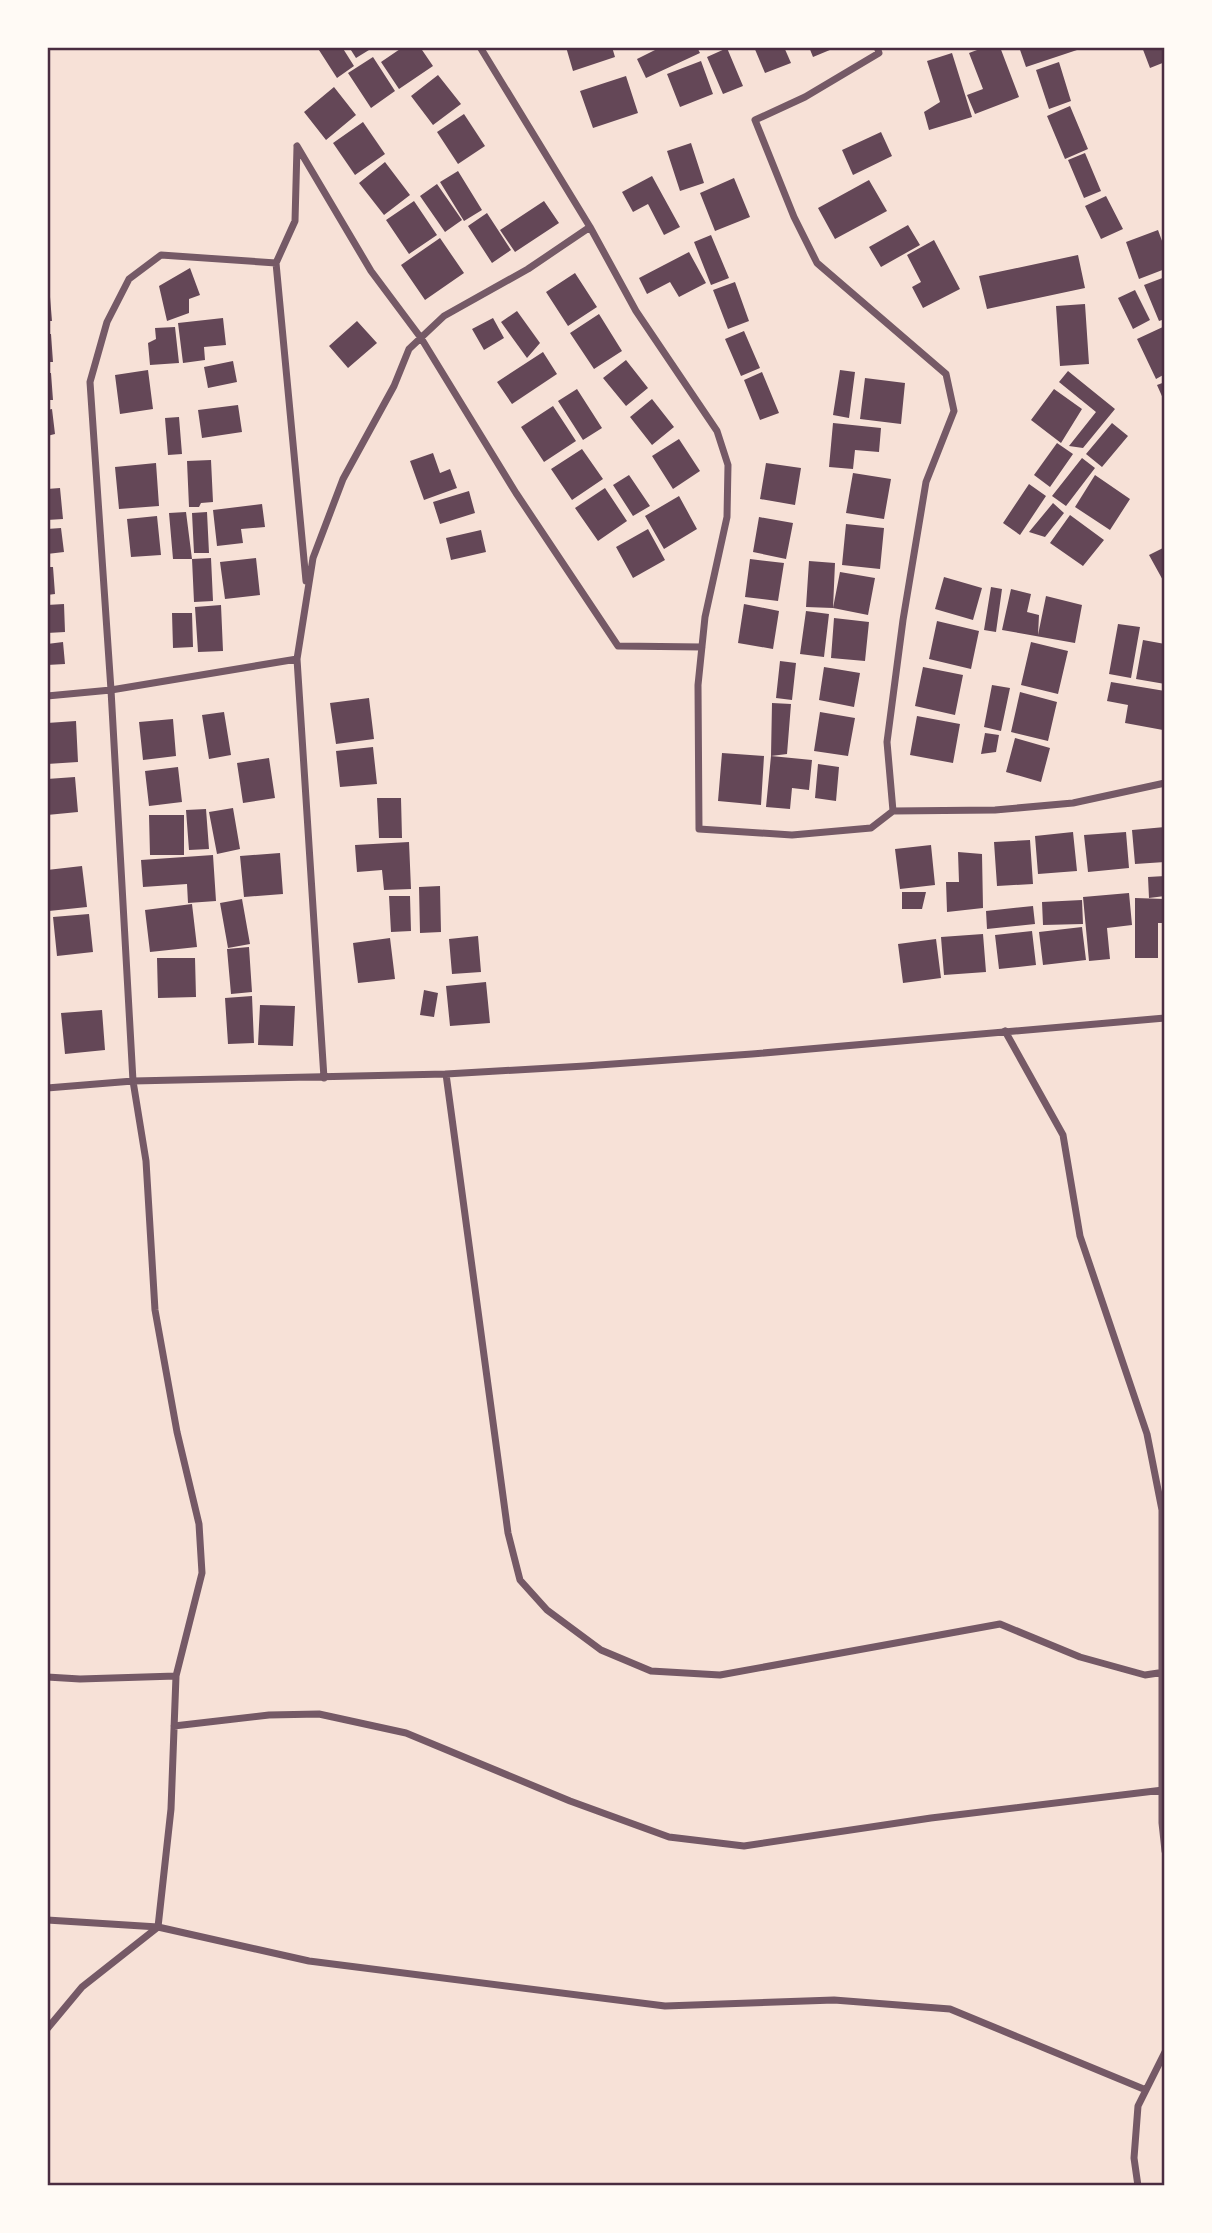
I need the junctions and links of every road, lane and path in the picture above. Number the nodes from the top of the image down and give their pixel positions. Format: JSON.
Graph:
{"nodes":[{"id":1,"x":480,"y":47,"type":"edge"},
{"id":2,"x":877,"y":47,"type":"edge"},
{"id":3,"x":590,"y":227,"type":"junction"},
{"id":4,"x":276,"y":263,"type":"junction"},
{"id":5,"x":421,"y":338,"type":"junction"},
{"id":6,"x":307,"y":593,"type":"junction"},
{"id":7,"x":702,"y":647,"type":"junction"},
{"id":8,"x":298,"y":659,"type":"junction"},
{"id":9,"x":111,"y":690,"type":"junction"},
{"id":10,"x":47,"y":696,"type":"edge"},
{"id":11,"x":1165,"y":783,"type":"edge"},
{"id":12,"x":893,"y":811,"type":"junction"},
{"id":13,"x":1165,"y":1018,"type":"edge"},
{"id":14,"x":1005,"y":1031,"type":"junction"},
{"id":15,"x":446,"y":1074,"type":"junction"},
{"id":16,"x":324,"y":1077,"type":"junction"},
{"id":17,"x":134,"y":1081,"type":"junction"},
{"id":18,"x":47,"y":1088,"type":"edge"},
{"id":19,"x":1164,"y":1672,"type":"edge"},
{"id":20,"x":176,"y":1676,"type":"junction"},
{"id":21,"x":47,"y":1677,"type":"edge"},
{"id":22,"x":174,"y":1726,"type":"junction"},
{"id":23,"x":1163,"y":1790,"type":"junction"},
{"id":24,"x":1165,"y":1851,"type":"edge"},
{"id":25,"x":47,"y":1920,"type":"edge"},
{"id":26,"x":158,"y":1927,"type":"junction"},
{"id":27,"x":47,"y":2029,"type":"edge"},
{"id":28,"x":1165,"y":2052,"type":"edge"},
{"id":29,"x":1146,"y":2090,"type":"junction"},
{"id":30,"x":1138,"y":2186,"type":"edge"}],
"edges":[{"from":1,"to":3,"type":"street"},
{"from":2,"to":12,"type":"street"},
{"from":3,"to":5,"type":"street"},
{"from":3,"to":7,"type":"street"},
{"from":4,"to":5,"type":"street"},
{"from":4,"to":6,"type":"street"},
{"from":4,"to":9,"type":"street"},
{"from":5,"to":6,"type":"street"},
{"from":5,"to":7,"type":"street"},
{"from":6,"to":8,"type":"street"},
{"from":7,"to":12,"type":"street"},
{"from":8,"to":9,"type":"street"},
{"from":8,"to":16,"type":"street"},
{"from":9,"to":10,"type":"street"},
{"from":9,"to":17,"type":"street"},
{"from":11,"to":12,"type":"street"},
{"from":13,"to":14,"type":"street"},
{"from":14,"to":15,"type":"street"},
{"from":14,"to":19,"type":"street"},
{"from":15,"to":16,"type":"street"},
{"from":15,"to":19,"type":"street"},
{"from":16,"to":17,"type":"street"},
{"from":17,"to":18,"type":"street"},
{"from":17,"to":20,"type":"street"},
{"from":19,"to":23,"type":"street"},
{"from":20,"to":21,"type":"street"},
{"from":20,"to":22,"type":"street"},
{"from":22,"to":23,"type":"street"},
{"from":22,"to":26,"type":"street"},
{"from":23,"to":24,"type":"street"},
{"from":25,"to":26,"type":"street"},
{"from":26,"to":27,"type":"street"},
{"from":26,"to":29,"type":"street"},
{"from":28,"to":29,"type":"street"},
{"from":29,"to":30,"type":"street"}]}
